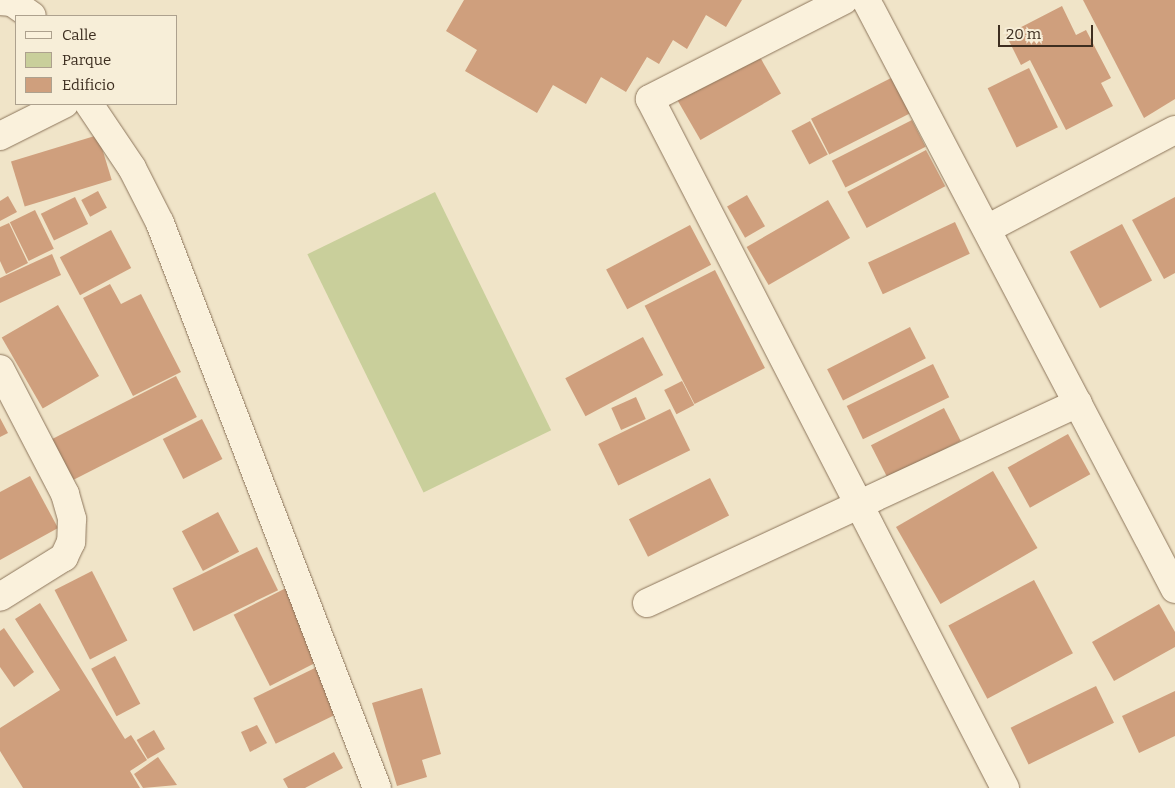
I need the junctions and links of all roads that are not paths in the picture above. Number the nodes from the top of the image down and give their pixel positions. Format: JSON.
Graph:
{"nodes":[{"id":1,"x":844,"y":0,"type":"edge"},
{"id":2,"x":866,"y":0,"type":"edge"},
{"id":3,"x":0,"y":2,"type":"edge"},
{"id":4,"x":31,"y":15,"type":"edge"},
{"id":5,"x":62,"y":105,"type":"edge"},
{"id":6,"x":90,"y":105,"type":"edge"},
{"id":7,"x":1175,"y":130,"type":"edge"},
{"id":8,"x":0,"y":136,"type":"edge"},
{"id":9,"x":987,"y":229,"type":"junction"},
{"id":10,"x":0,"y":368,"type":"edge"},
{"id":11,"x":1078,"y":403,"type":"junction"},
{"id":12,"x":859,"y":505,"type":"junction"},
{"id":13,"x":1175,"y":589,"type":"edge"},
{"id":14,"x":0,"y":597,"type":"edge"},
{"id":15,"x":647,"y":603,"type":"dead end"},
{"id":16,"x":377,"y":788,"type":"edge"},
{"id":17,"x":1005,"y":788,"type":"edge"}],
"edges":[{"from":1,"to":12,"type":"street"},
{"from":2,"to":9,"type":"street"},
{"from":3,"to":4,"type":"street"},
{"from":5,"to":8,"type":"street"},
{"from":6,"to":16,"type":"street"},
{"from":7,"to":9,"type":"street"},
{"from":9,"to":11,"type":"street"},
{"from":10,"to":14,"type":"street"},
{"from":11,"to":12,"type":"street"},
{"from":11,"to":13,"type":"street"},
{"from":12,"to":15,"type":"street"},
{"from":12,"to":17,"type":"street"}]}
